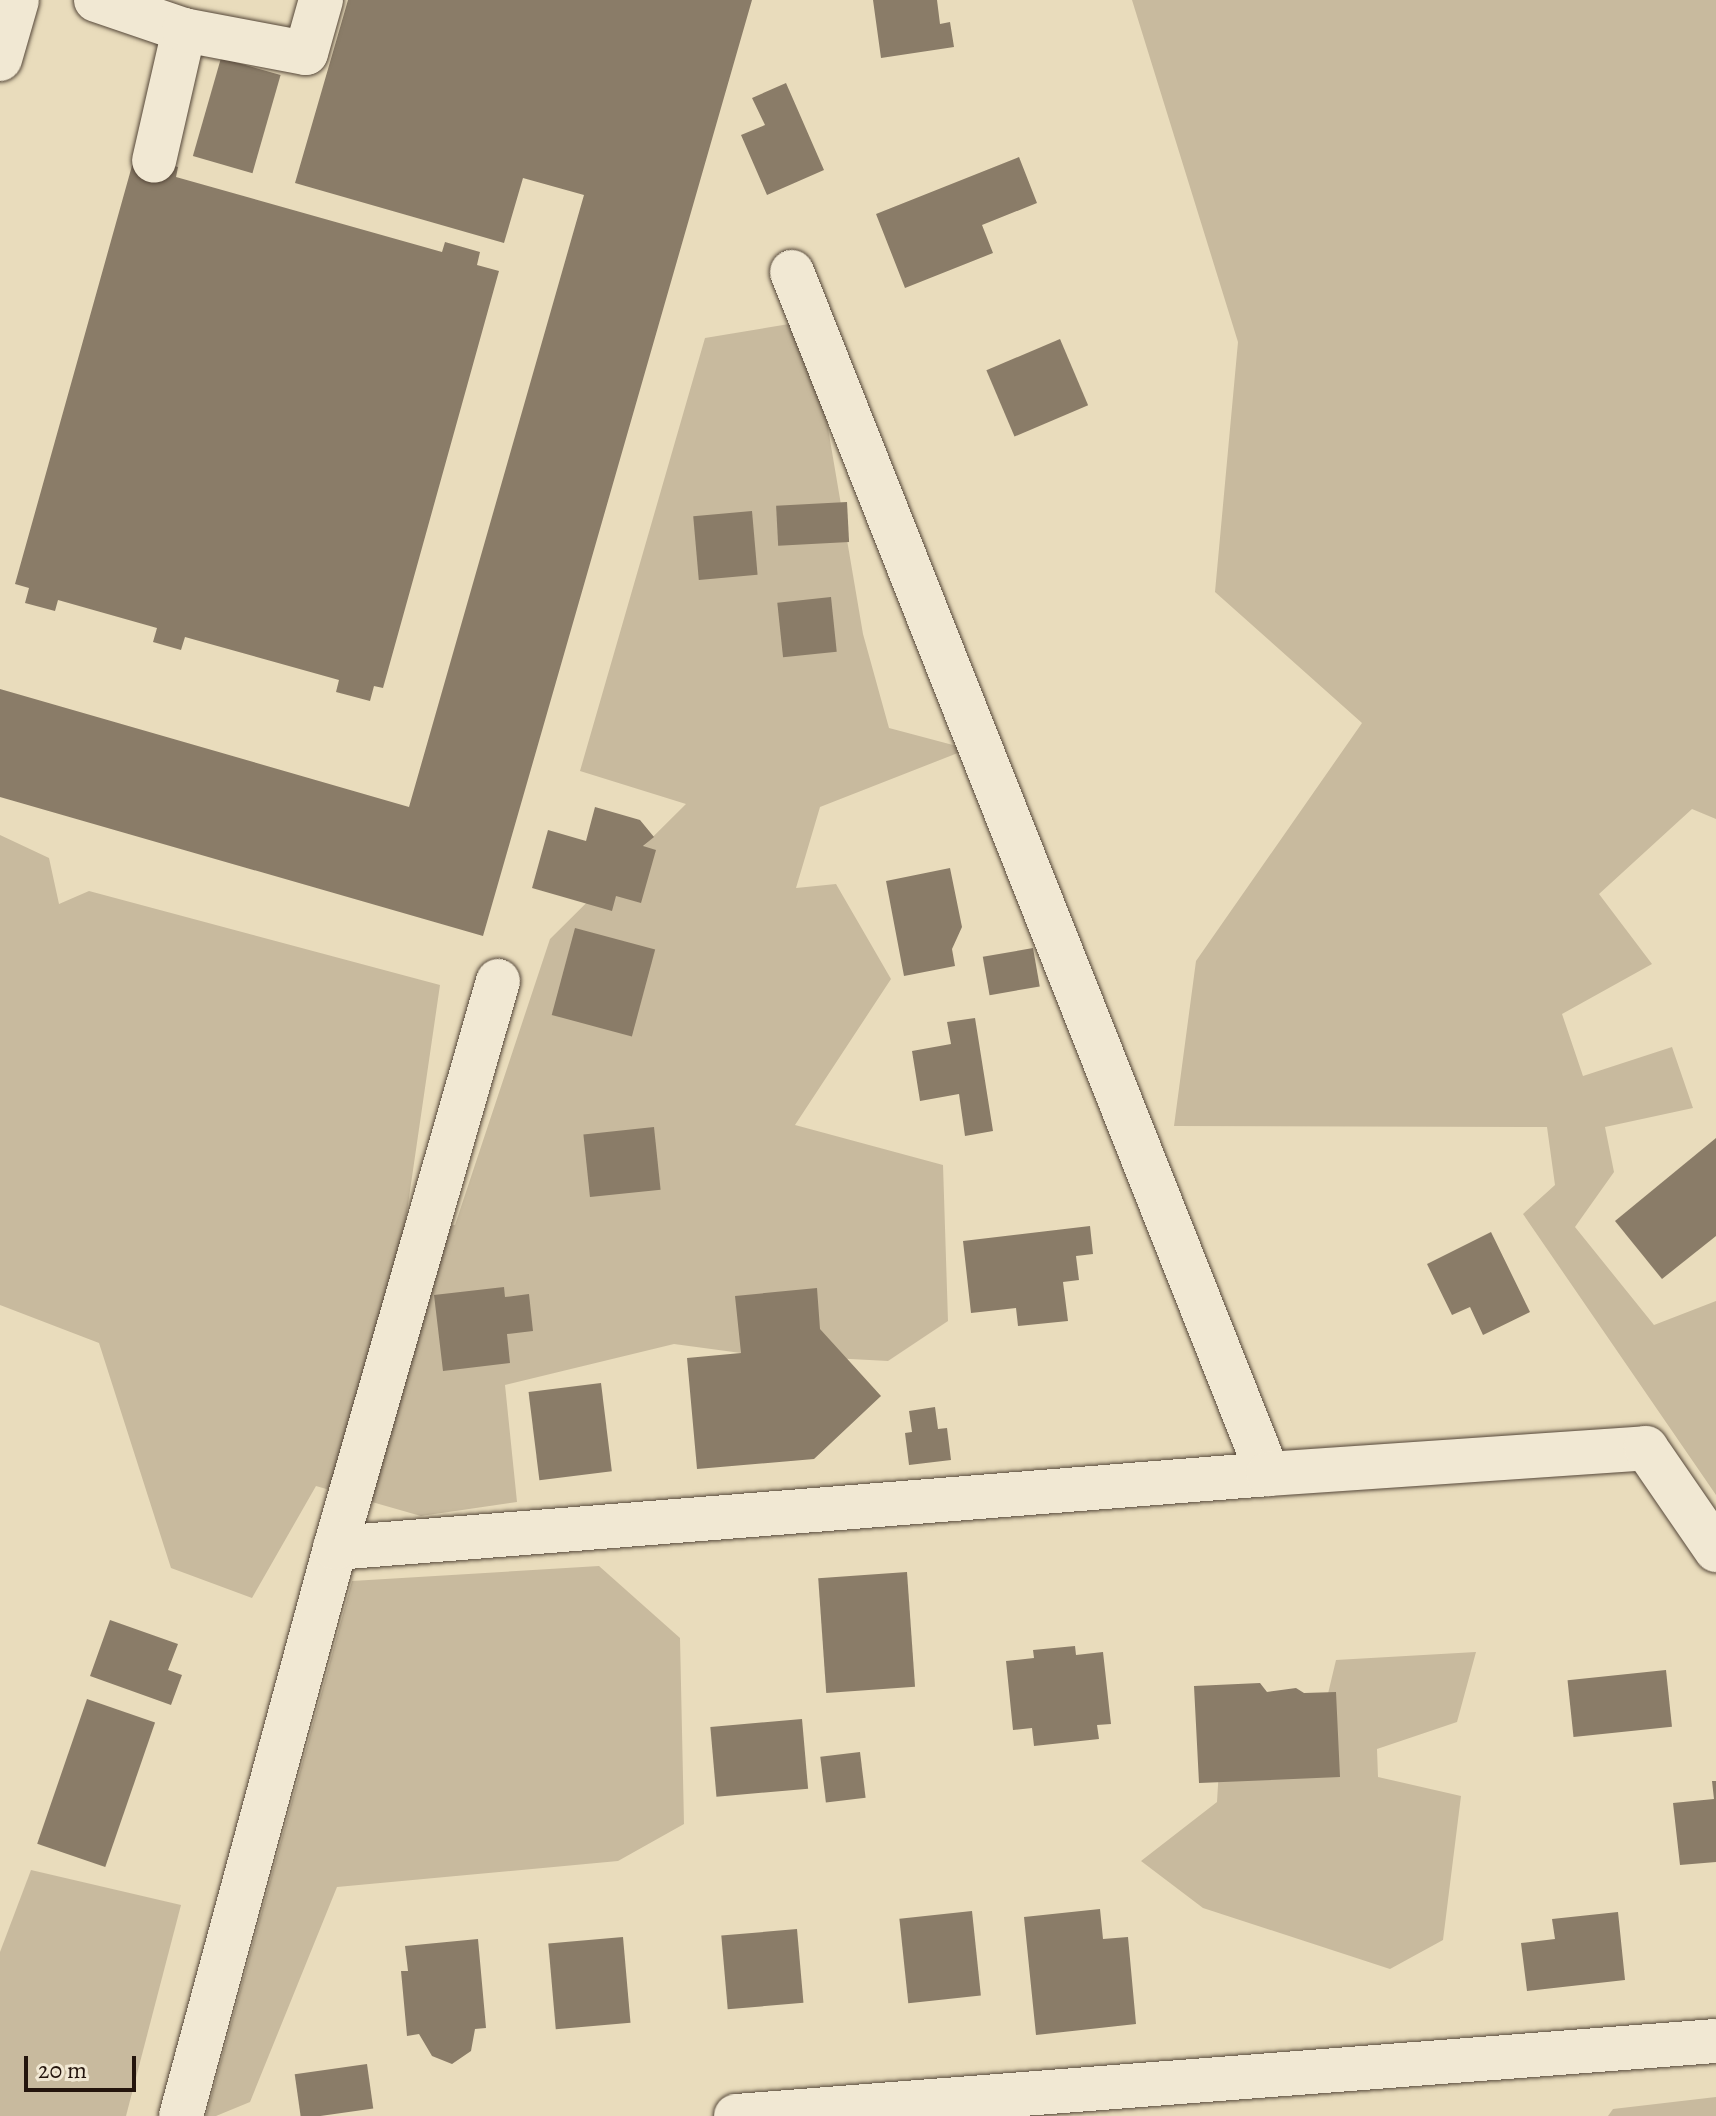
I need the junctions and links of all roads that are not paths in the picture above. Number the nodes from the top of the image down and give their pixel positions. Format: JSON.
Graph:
{"nodes":[{"id":1,"x":17,"y":0,"type":"edge"},
{"id":2,"x":96,"y":0,"type":"edge"},
{"id":3,"x":321,"y":0,"type":"edge"},
{"id":4,"x":184,"y":30,"type":"junction"},
{"id":5,"x":0,"y":59,"type":"edge"},
{"id":6,"x":154,"y":161,"type":"dead end"},
{"id":7,"x":792,"y":272,"type":"dead end"},
{"id":8,"x":498,"y":981,"type":"dead end"},
{"id":9,"x":1268,"y":1474,"type":"junction"},
{"id":10,"x":335,"y":1548,"type":"junction"},
{"id":11,"x":1716,"y":1550,"type":"edge"},
{"id":12,"x":1716,"y":2041,"type":"edge"},
{"id":13,"x":181,"y":2116,"type":"edge"},
{"id":14,"x":736,"y":2116,"type":"edge"}],
"edges":[{"from":1,"to":5,"type":"street"},
{"from":2,"to":4,"type":"street"},
{"from":3,"to":4,"type":"street"},
{"from":4,"to":6,"type":"street"},
{"from":7,"to":9,"type":"street"},
{"from":8,"to":10,"type":"street"},
{"from":9,"to":10,"type":"street"},
{"from":9,"to":11,"type":"street"},
{"from":10,"to":13,"type":"street"},
{"from":12,"to":14,"type":"street"}]}
